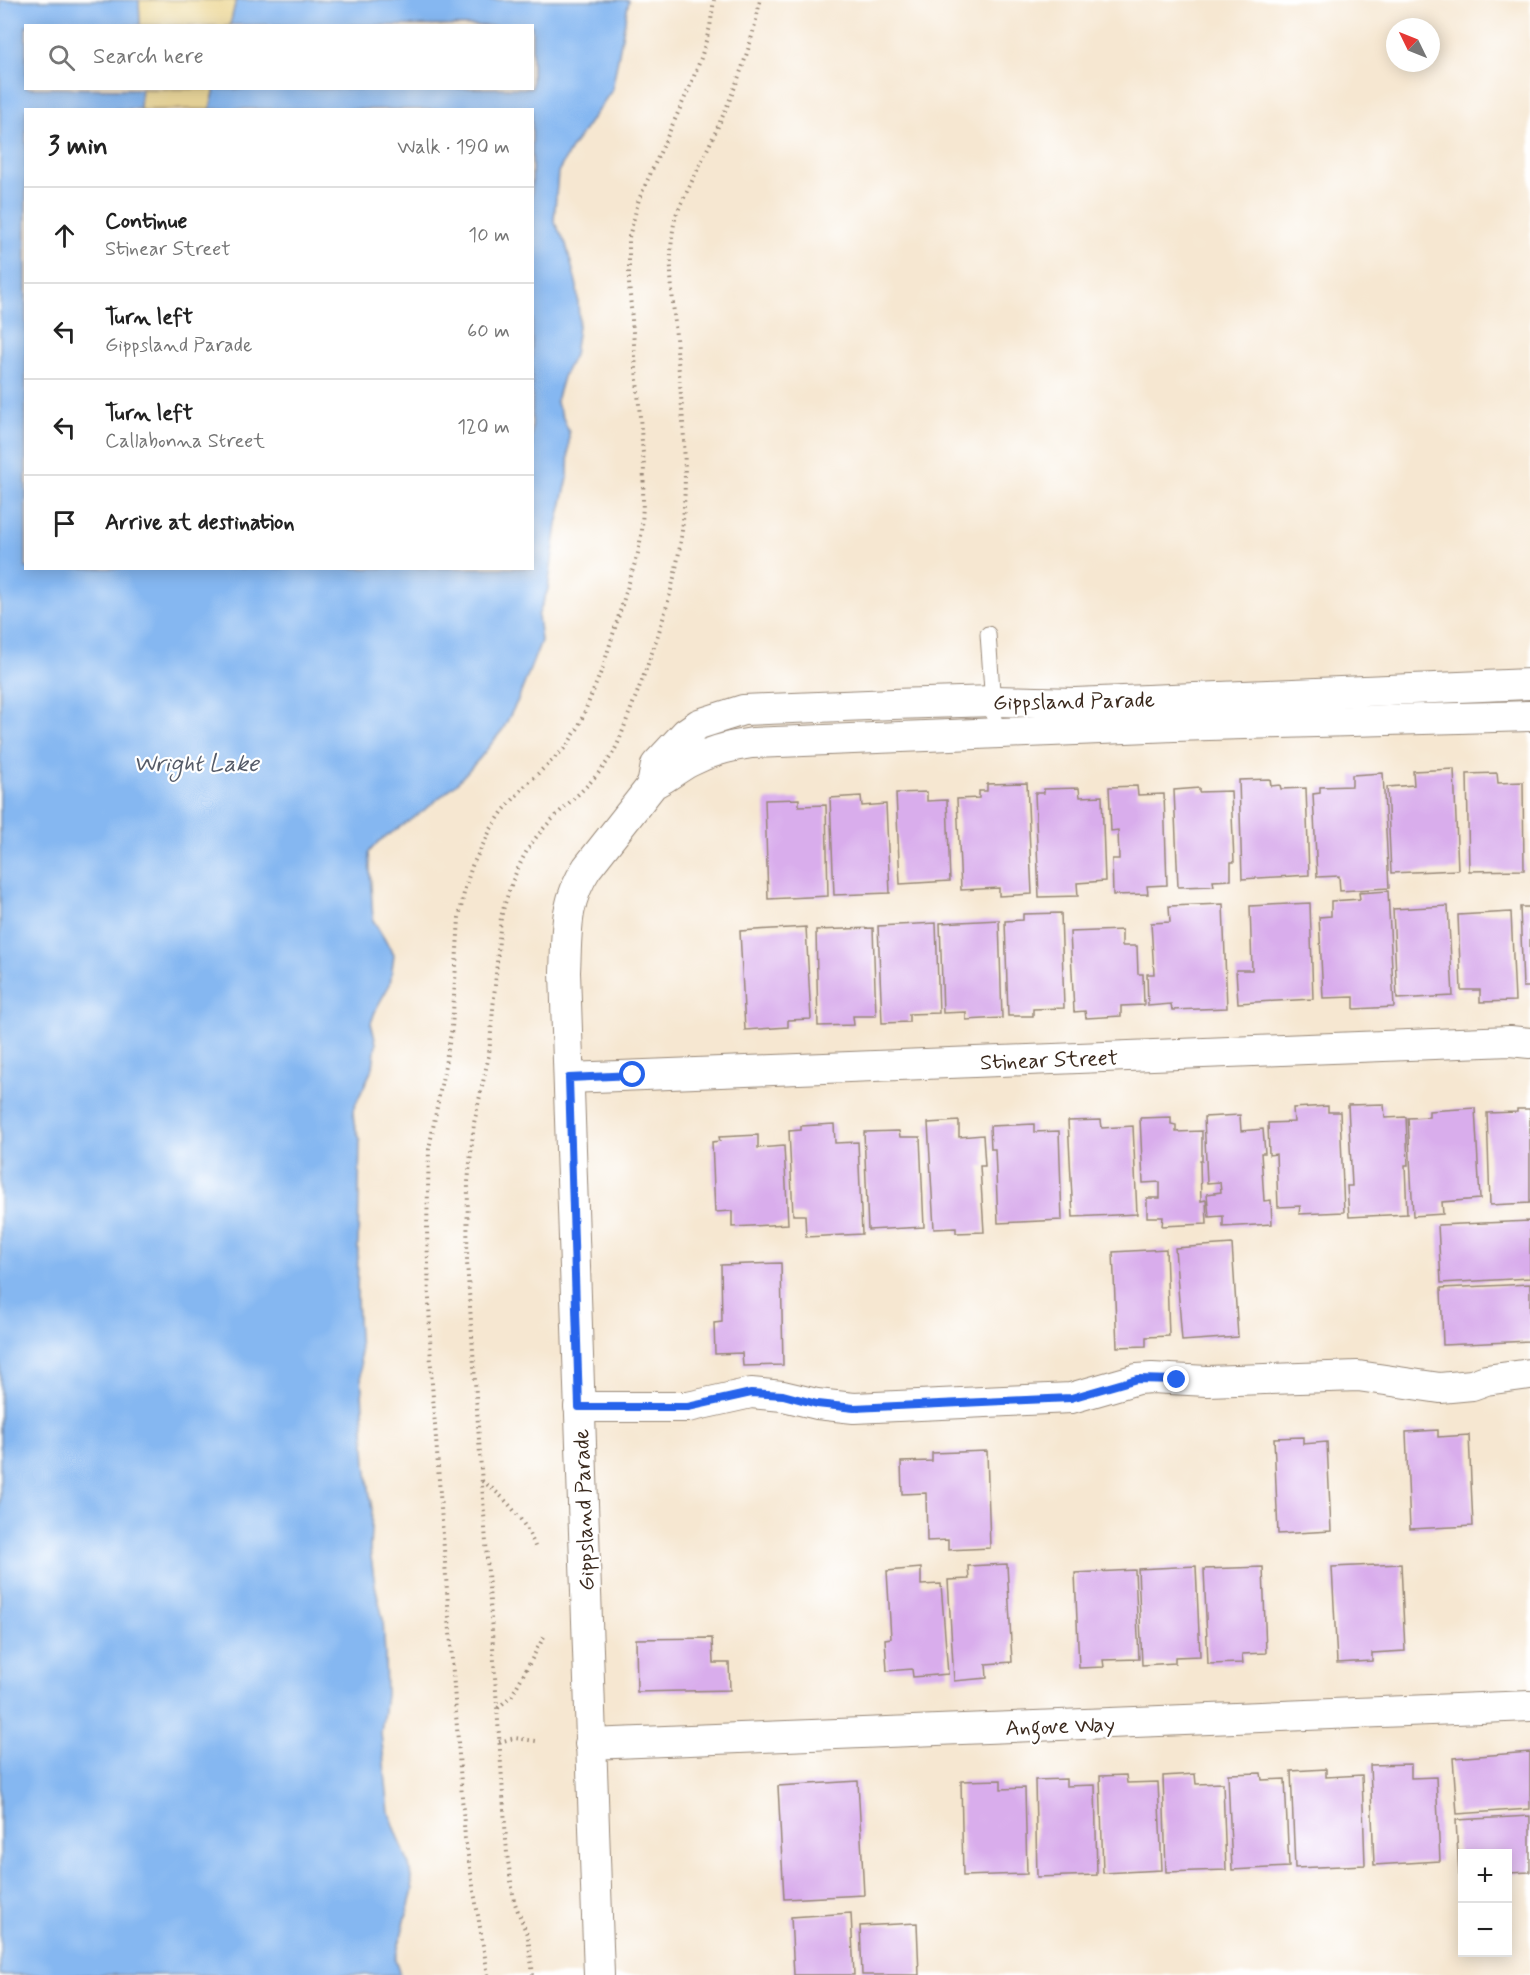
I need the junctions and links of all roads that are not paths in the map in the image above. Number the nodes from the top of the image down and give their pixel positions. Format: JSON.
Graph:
{"nodes":[{"id":1,"x":988,"y":634,"type":"dead end"},
{"id":2,"x":1530,"y":684,"type":"edge"},
{"id":3,"x":994,"y":702,"type":"junction"},
{"id":4,"x":1530,"y":716,"type":"edge"},
{"id":5,"x":995,"y":733,"type":"junction"},
{"id":6,"x":653,"y":784,"type":"junction"},
{"id":7,"x":1530,"y":1043,"type":"edge"},
{"id":8,"x":569,"y":1078,"type":"junction"},
{"id":9,"x":1530,"y":1374,"type":"edge"},
{"id":10,"x":579,"y":1407,"type":"junction"},
{"id":11,"x":1530,"y":1706,"type":"edge"},
{"id":12,"x":590,"y":1744,"type":"junction"},
{"id":13,"x":599,"y":1975,"type":"edge"}],
"edges":[{"from":1,"to":3,"type":"lane"},
{"from":2,"to":3,"type":"street","name":"Gippsland Parade"},
{"from":3,"to":5,"type":"lane"},
{"from":3,"to":6,"type":"street","name":"Gippsland Parade"},
{"from":4,"to":5,"type":"street","name":"Gippsland Parade"},
{"from":5,"to":6,"type":"street","name":"Gippsland Parade"},
{"from":6,"to":8,"type":"street","name":"Gippsland Parade"},
{"from":7,"to":8,"type":"street","name":"Stinear Street"},
{"from":8,"to":10,"type":"street","name":"Gippsland Parade"},
{"from":9,"to":10,"type":"street"},
{"from":10,"to":12,"type":"street","name":"Gippsland Parade"},
{"from":11,"to":12,"type":"street","name":"Angove Way"},
{"from":12,"to":13,"type":"street","name":"Gippsland Parade"}]}
